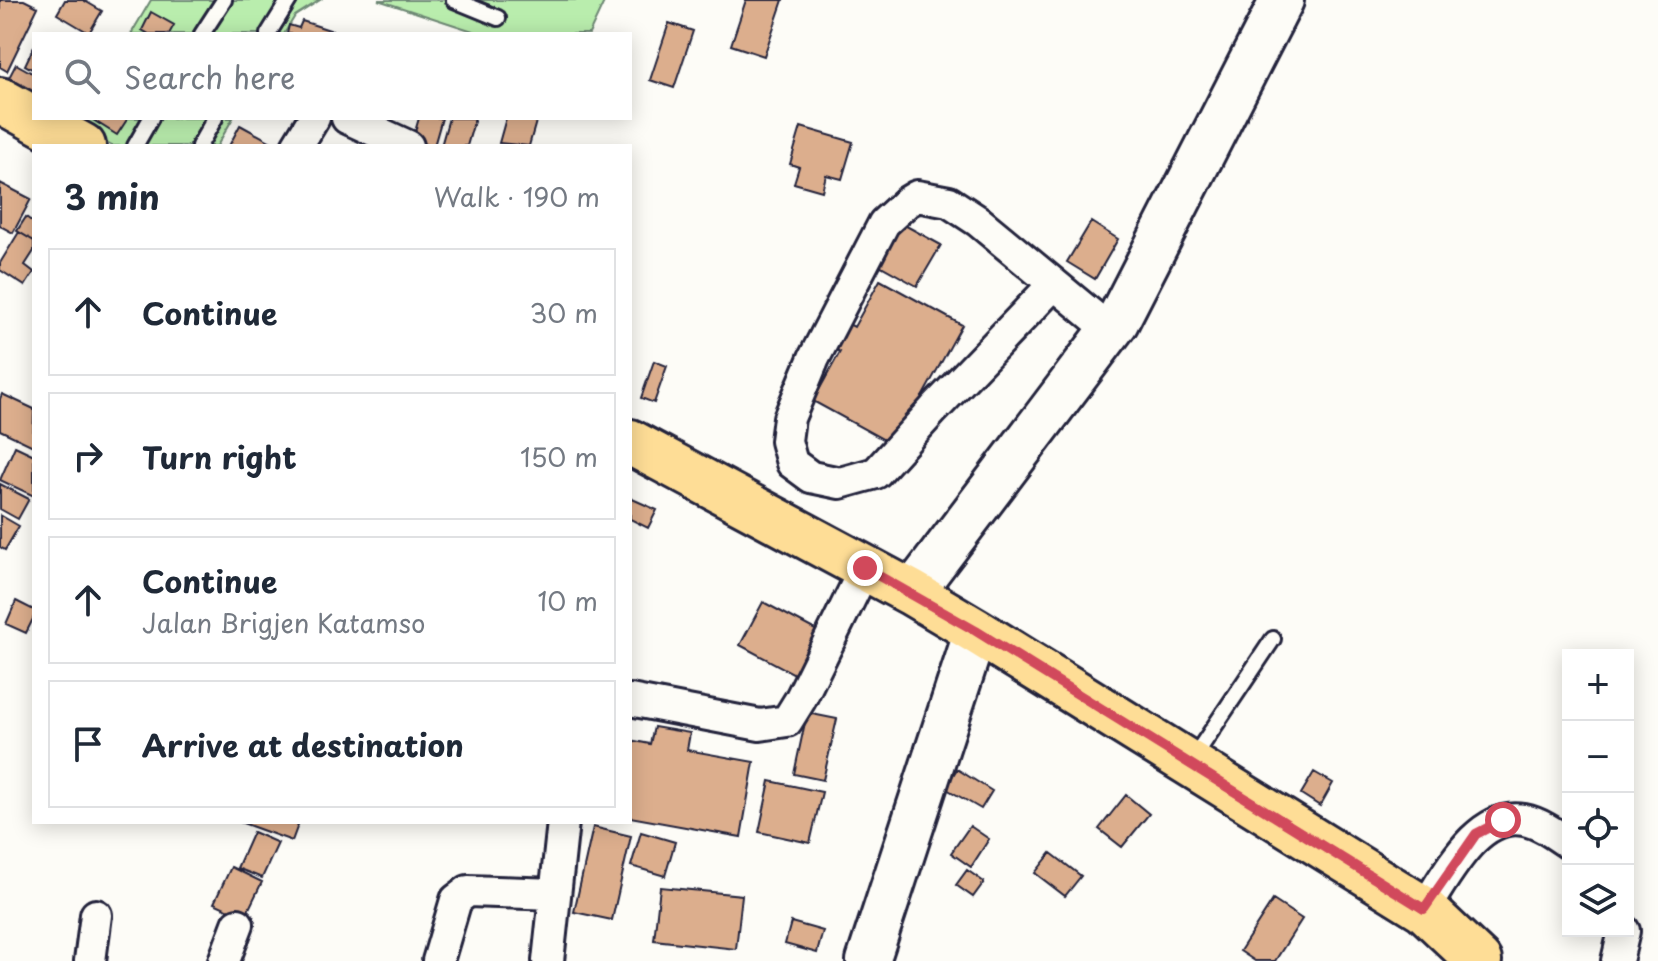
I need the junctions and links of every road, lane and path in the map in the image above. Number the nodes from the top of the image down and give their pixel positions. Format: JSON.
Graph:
{"nodes":[{"id":1,"x":224,"y":0,"type":"edge"},
{"id":2,"x":289,"y":0,"type":"edge"},
{"id":3,"x":454,"y":0,"type":"edge"},
{"id":4,"x":1282,"y":0,"type":"edge"},
{"id":5,"x":498,"y":18,"type":"dead end"},
{"id":6,"x":203,"y":32,"type":"edge"},
{"id":7,"x":269,"y":32,"type":"edge"},
{"id":8,"x":0,"y":100,"type":"edge"},
{"id":9,"x":32,"y":118,"type":"edge"},
{"id":10,"x":36,"y":120,"type":"edge"},
{"id":11,"x":150,"y":120,"type":"edge"},
{"id":12,"x":214,"y":120,"type":"edge"},
{"id":13,"x":313,"y":120,"type":"edge"},
{"id":14,"x":351,"y":120,"type":"edge"},
{"id":15,"x":79,"y":144,"type":"edge"},
{"id":16,"x":136,"y":144,"type":"edge"},
{"id":17,"x":200,"y":144,"type":"edge"},
{"id":18,"x":298,"y":144,"type":"edge"},
{"id":19,"x":404,"y":144,"type":"edge"},
{"id":20,"x":1054,"y":284,"type":"junction"},
{"id":21,"x":1111,"y":331,"type":"junction"},
{"id":22,"x":632,"y":443,"type":"edge"},
{"id":23,"x":865,"y":568,"type":"junction"},
{"id":24,"x":912,"y":593,"type":"junction"},
{"id":25,"x":976,"y":631,"type":"junction"},
{"id":26,"x":1273,"y":639,"type":"dead end"},
{"id":27,"x":632,"y":700,"type":"edge"},
{"id":28,"x":1190,"y":763,"type":"junction"},
{"id":29,"x":563,"y":824,"type":"edge"},
{"id":30,"x":1562,"y":840,"type":"edge"},
{"id":31,"x":555,"y":894,"type":"junction"},
{"id":32,"x":1424,"y":909,"type":"junction"},
{"id":33,"x":96,"y":915,"type":"dead end"},
{"id":34,"x":238,"y":924,"type":"dead end"},
{"id":35,"x":1623,"y":937,"type":"edge"},
{"id":36,"x":90,"y":961,"type":"edge"},
{"id":37,"x":224,"y":961,"type":"edge"},
{"id":38,"x":438,"y":961,"type":"edge"},
{"id":39,"x":548,"y":961,"type":"edge"},
{"id":40,"x":868,"y":961,"type":"edge"},
{"id":41,"x":1479,"y":961,"type":"edge"},
{"id":42,"x":1617,"y":961,"type":"edge"}],
"edges":[{"from":1,"to":6,"type":"lane"},
{"from":2,"to":7,"type":"lane"},
{"from":3,"to":5,"type":"lane"},
{"from":4,"to":21,"type":"street"},
{"from":8,"to":9,"type":"main road"},
{"from":10,"to":15,"type":"main road"},
{"from":11,"to":16,"type":"lane"},
{"from":12,"to":17,"type":"lane"},
{"from":13,"to":18,"type":"street"},
{"from":14,"to":19,"type":"street"},
{"from":20,"to":20,"type":"street"},
{"from":20,"to":21,"type":"street"},
{"from":21,"to":24,"type":"street"},
{"from":22,"to":23,"type":"main road"},
{"from":23,"to":24,"type":"main road"},
{"from":23,"to":27,"type":"street"},
{"from":24,"to":25,"type":"main road"},
{"from":25,"to":28,"type":"main road"},
{"from":25,"to":40,"type":"street"},
{"from":26,"to":28,"type":"lane"},
{"from":28,"to":32,"type":"main road"},
{"from":29,"to":31,"type":"street"},
{"from":30,"to":32,"type":"street"},
{"from":31,"to":38,"type":"street"},
{"from":31,"to":39,"type":"street"},
{"from":32,"to":41,"type":"main road"},
{"from":33,"to":36,"type":"street"},
{"from":34,"to":37,"type":"street"},
{"from":35,"to":42,"type":"street"}]}
